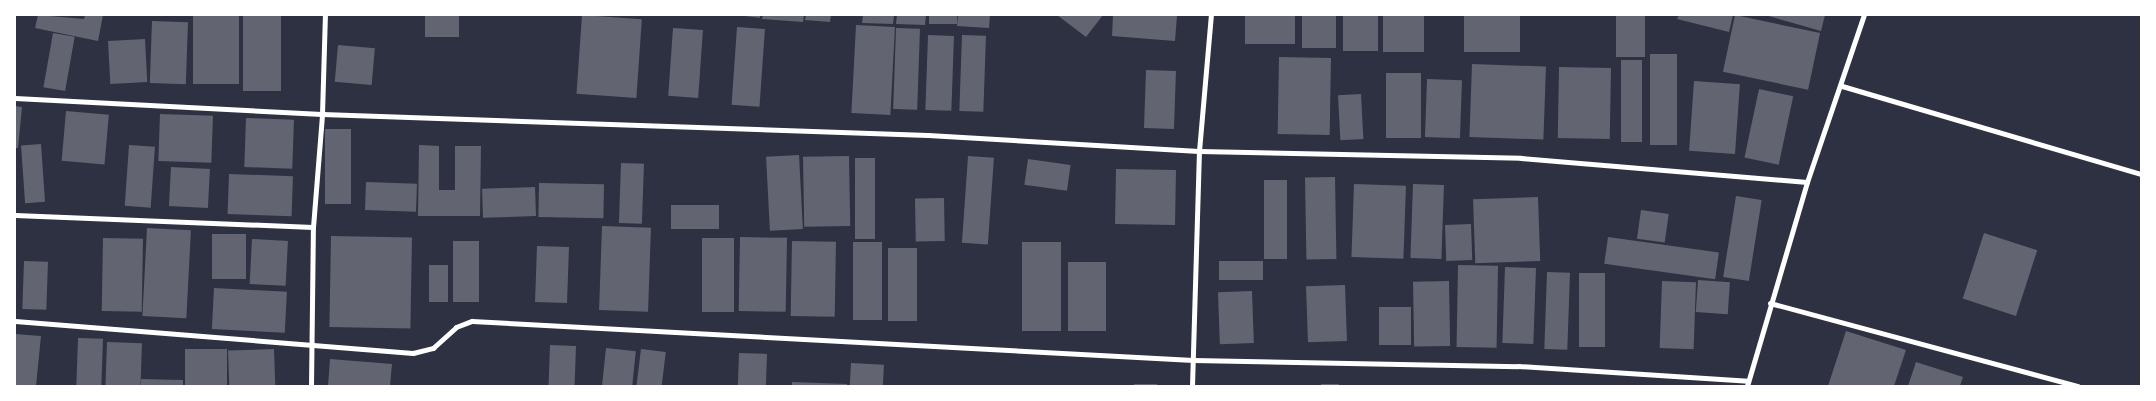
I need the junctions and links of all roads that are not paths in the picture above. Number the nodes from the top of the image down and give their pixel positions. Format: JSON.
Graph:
{"nodes":[{"id":1,"x":324,"y":15,"type":"edge"},
{"id":2,"x":1211,"y":15,"type":"edge"},
{"id":3,"x":1864,"y":15,"type":"edge"},
{"id":4,"x":1842,"y":86,"type":"junction"},
{"id":5,"x":15,"y":98,"type":"edge"},
{"id":6,"x":322,"y":114,"type":"junction"},
{"id":7,"x":1199,"y":151,"type":"junction"},
{"id":8,"x":2141,"y":174,"type":"edge"},
{"id":9,"x":1807,"y":182,"type":"junction"},
{"id":10,"x":15,"y":215,"type":"edge"},
{"id":11,"x":313,"y":227,"type":"junction"},
{"id":12,"x":1770,"y":303,"type":"junction"},
{"id":13,"x":15,"y":321,"type":"edge"},
{"id":14,"x":311,"y":343,"type":"junction"},
{"id":15,"x":1193,"y":360,"type":"junction"},
{"id":16,"x":1747,"y":383,"type":"edge"},
{"id":17,"x":311,"y":386,"type":"edge"},
{"id":18,"x":1192,"y":386,"type":"edge"},
{"id":19,"x":2078,"y":386,"type":"edge"}],
"edges":[{"from":1,"to":6,"type":"street"},
{"from":2,"to":7,"type":"street"},
{"from":3,"to":4,"type":"street"},
{"from":4,"to":8,"type":"street"},
{"from":4,"to":9,"type":"street"},
{"from":5,"to":6,"type":"street"},
{"from":6,"to":7,"type":"street"},
{"from":6,"to":11,"type":"street"},
{"from":7,"to":9,"type":"street"},
{"from":7,"to":15,"type":"street"},
{"from":9,"to":12,"type":"street"},
{"from":10,"to":11,"type":"street"},
{"from":11,"to":14,"type":"street"},
{"from":12,"to":16,"type":"street"},
{"from":12,"to":19,"type":"street"},
{"from":13,"to":14,"type":"street"},
{"from":14,"to":15,"type":"street"},
{"from":14,"to":17,"type":"street"},
{"from":15,"to":16,"type":"street"},
{"from":15,"to":18,"type":"street"}]}
